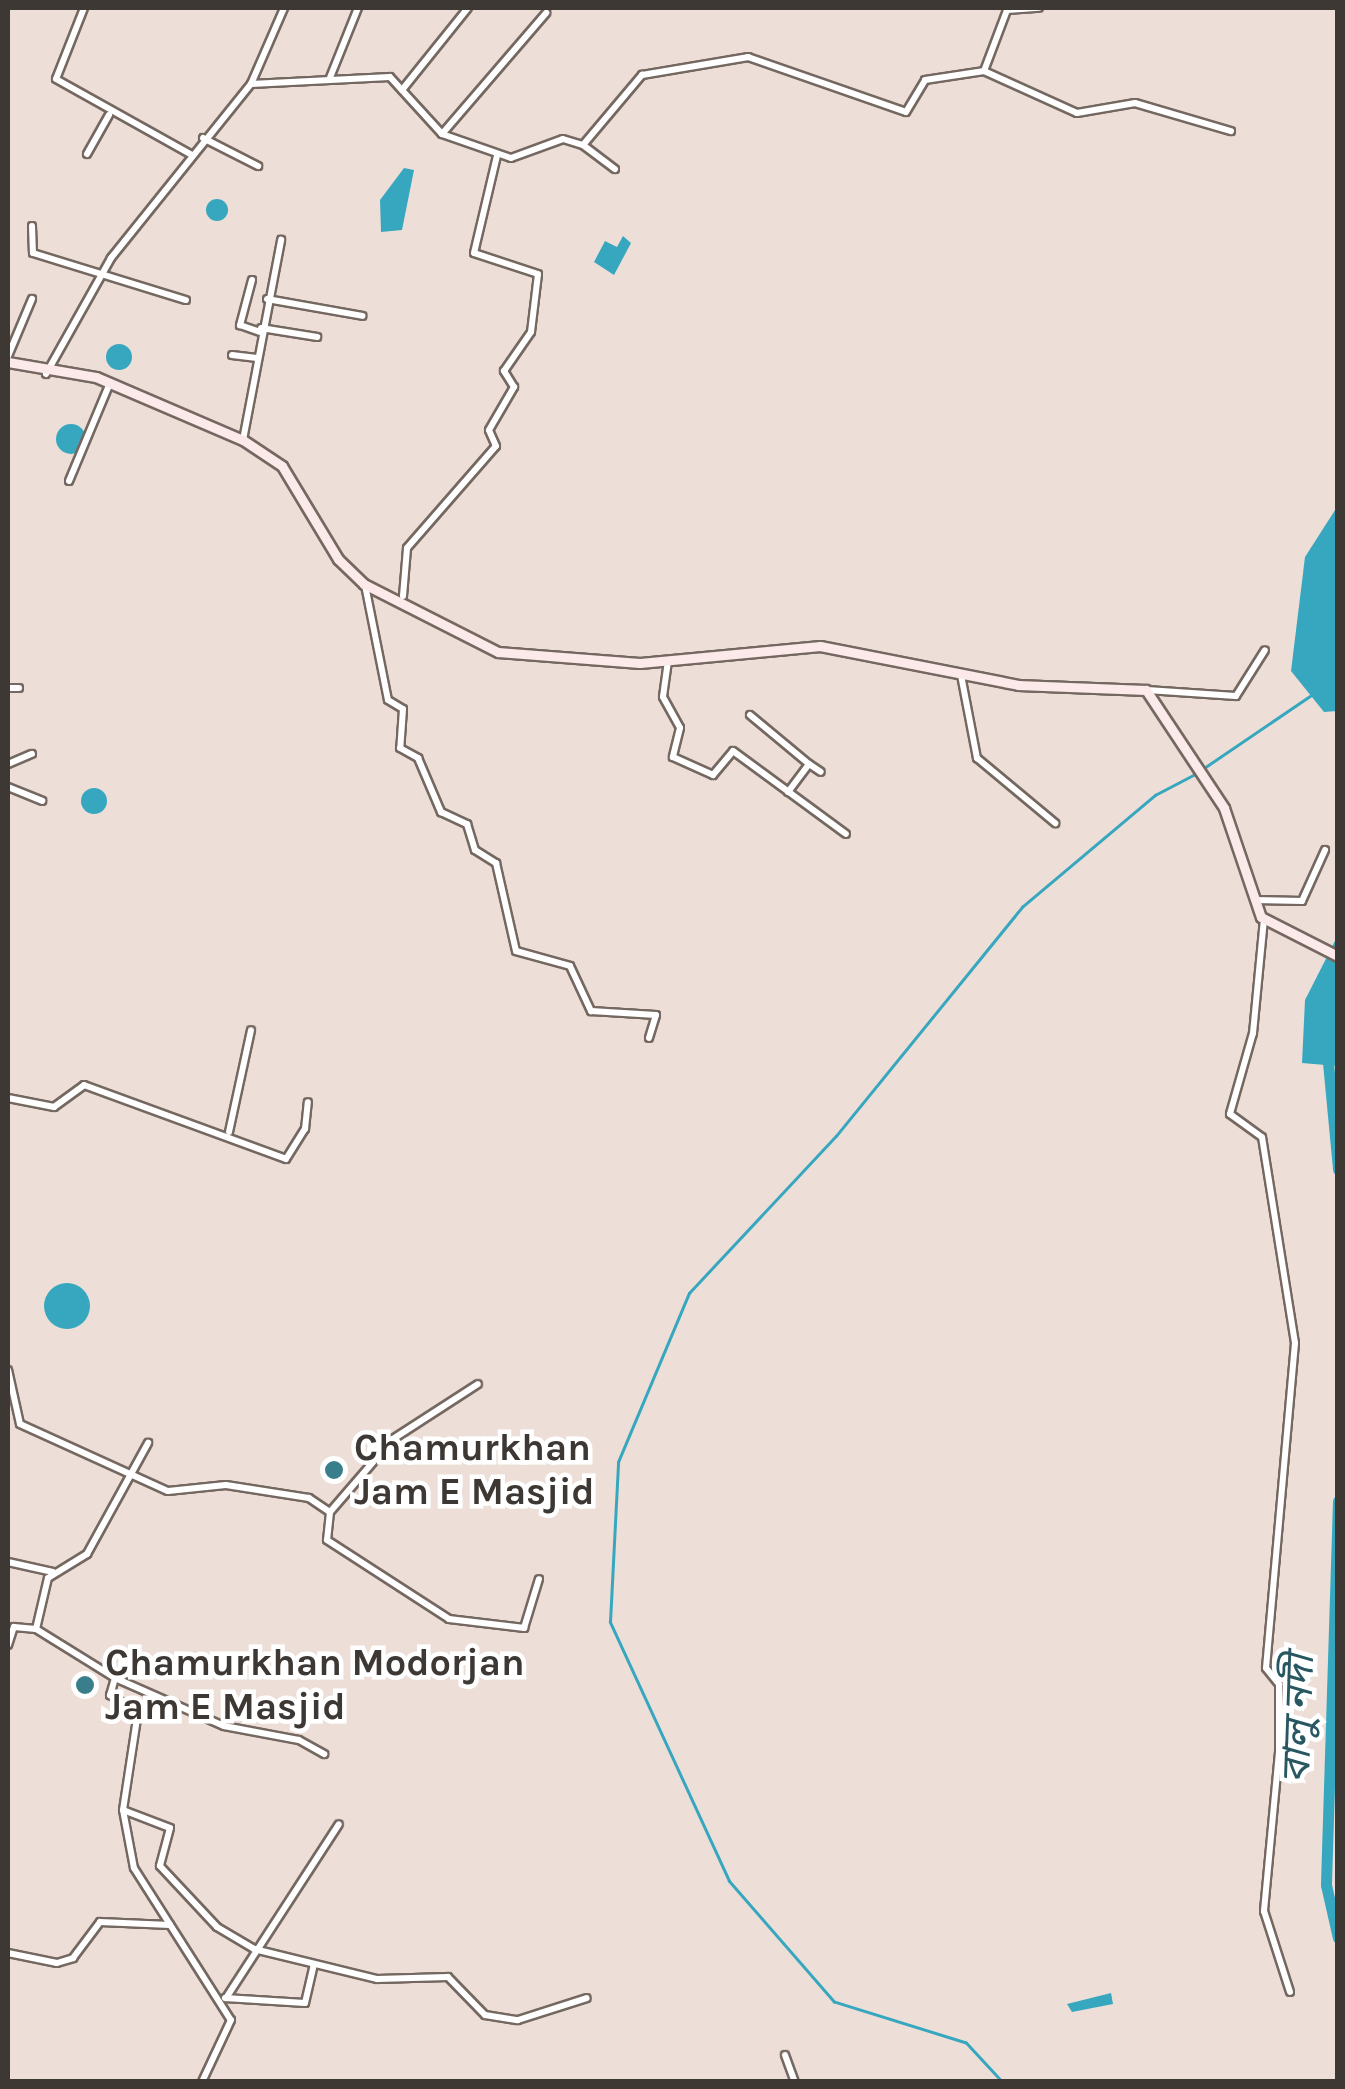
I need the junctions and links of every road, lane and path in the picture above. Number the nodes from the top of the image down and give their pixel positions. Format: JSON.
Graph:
{"nodes":[{"id":1,"x":84,"y":8,"type":"edge"},
{"id":2,"x":284,"y":8,"type":"edge"},
{"id":3,"x":358,"y":8,"type":"edge"},
{"id":4,"x":468,"y":8,"type":"edge"},
{"id":5,"x":1039,"y":8,"type":"edge"},
{"id":6,"x":546,"y":13,"type":"dead end"},
{"id":7,"x":984,"y":71,"type":"junction"},
{"id":8,"x":329,"y":81,"type":"junction"},
{"id":9,"x":251,"y":84,"type":"junction"},
{"id":10,"x":402,"y":90,"type":"junction"},
{"id":11,"x":109,"y":115,"type":"junction"},
{"id":12,"x":1231,"y":131,"type":"dead end"},
{"id":13,"x":442,"y":134,"type":"junction"},
{"id":14,"x":203,"y":138,"type":"junction"},
{"id":15,"x":583,"y":145,"type":"junction"},
{"id":16,"x":87,"y":154,"type":"dead end"},
{"id":17,"x":190,"y":154,"type":"junction"},
{"id":18,"x":497,"y":156,"type":"junction"},
{"id":19,"x":258,"y":166,"type":"dead end"},
{"id":20,"x":615,"y":169,"type":"dead end"},
{"id":21,"x":32,"y":226,"type":"dead end"},
{"id":22,"x":281,"y":240,"type":"dead end"},
{"id":23,"x":98,"y":279,"type":"junction"},
{"id":24,"x":252,"y":280,"type":"dead end"},
{"id":25,"x":268,"y":298,"type":"junction"},
{"id":26,"x":32,"y":299,"type":"dead end"},
{"id":27,"x":186,"y":300,"type":"dead end"},
{"id":28,"x":363,"y":316,"type":"dead end"},
{"id":29,"x":260,"y":330,"type":"junction"},
{"id":30,"x":317,"y":337,"type":"dead end"},
{"id":31,"x":232,"y":355,"type":"dead end"},
{"id":32,"x":258,"y":358,"type":"junction"},
{"id":33,"x":8,"y":359,"type":"edge"},
{"id":34,"x":46,"y":374,"type":"junction"},
{"id":35,"x":110,"y":383,"type":"junction"},
{"id":36,"x":243,"y":440,"type":"junction"},
{"id":37,"x":69,"y":481,"type":"dead end"},
{"id":38,"x":364,"y":584,"type":"junction"},
{"id":39,"x":403,"y":596,"type":"junction"},
{"id":40,"x":1264,"y":650,"type":"dead end"},
{"id":41,"x":668,"y":661,"type":"junction"},
{"id":42,"x":961,"y":674,"type":"junction"},
{"id":43,"x":8,"y":688,"type":"edge"},
{"id":44,"x":19,"y":688,"type":"dead end"},
{"id":45,"x":1146,"y":690,"type":"junction"},
{"id":46,"x":750,"y":715,"type":"dead end"},
{"id":47,"x":32,"y":754,"type":"dead end"},
{"id":48,"x":8,"y":764,"type":"edge"},
{"id":49,"x":809,"y":764,"type":"junction"},
{"id":50,"x":820,"y":772,"type":"dead end"},
{"id":51,"x":8,"y":787,"type":"edge"},
{"id":52,"x":788,"y":792,"type":"junction"},
{"id":53,"x":42,"y":801,"type":"dead end"},
{"id":54,"x":1055,"y":824,"type":"dead end"},
{"id":55,"x":846,"y":834,"type":"dead end"},
{"id":56,"x":1325,"y":850,"type":"dead end"},
{"id":57,"x":1254,"y":900,"type":"junction"},
{"id":58,"x":1264,"y":919,"type":"junction"},
{"id":59,"x":1338,"y":956,"type":"edge"},
{"id":60,"x":251,"y":1030,"type":"dead end"},
{"id":61,"x":649,"y":1038,"type":"dead end"},
{"id":62,"x":8,"y":1098,"type":"edge"},
{"id":63,"x":308,"y":1102,"type":"dead end"},
{"id":64,"x":230,"y":1134,"type":"junction"},
{"id":65,"x":8,"y":1370,"type":"edge"},
{"id":66,"x":478,"y":1384,"type":"dead end"},
{"id":67,"x":148,"y":1443,"type":"dead end"},
{"id":68,"x":133,"y":1475,"type":"junction"},
{"id":69,"x":330,"y":1512,"type":"junction"},
{"id":70,"x":8,"y":1562,"type":"edge"},
{"id":71,"x":53,"y":1572,"type":"junction"},
{"id":72,"x":539,"y":1579,"type":"dead end"},
{"id":73,"x":11,"y":1626,"type":"edge"},
{"id":74,"x":36,"y":1630,"type":"junction"},
{"id":75,"x":8,"y":1645,"type":"edge"},
{"id":76,"x":114,"y":1678,"type":"junction"},
{"id":77,"x":324,"y":1754,"type":"dead end"},
{"id":78,"x":123,"y":1810,"type":"junction"},
{"id":79,"x":340,"y":1824,"type":"dead end"},
{"id":80,"x":170,"y":1924,"type":"junction"},
{"id":81,"x":260,"y":1951,"type":"junction"},
{"id":82,"x":8,"y":1952,"type":"edge"},
{"id":83,"x":314,"y":1964,"type":"junction"},
{"id":84,"x":1290,"y":1992,"type":"dead end"},
{"id":85,"x":223,"y":1997,"type":"junction"},
{"id":86,"x":587,"y":1998,"type":"dead end"},
{"id":87,"x":785,"y":2055,"type":"dead end"},
{"id":88,"x":202,"y":2082,"type":"edge"},
{"id":89,"x":795,"y":2082,"type":"edge"}],
"edges":[{"from":1,"to":11,"type":"street"},
{"from":2,"to":9,"type":"street"},
{"from":3,"to":8,"type":"street"},
{"from":4,"to":10,"type":"street"},
{"from":5,"to":7,"type":"street"},
{"from":6,"to":13,"type":"street"},
{"from":7,"to":12,"type":"street"},
{"from":7,"to":15,"type":"street"},
{"from":8,"to":9,"type":"street"},
{"from":8,"to":10,"type":"street"},
{"from":9,"to":14,"type":"street"},
{"from":10,"to":13,"type":"street"},
{"from":11,"to":16,"type":"street"},
{"from":11,"to":17,"type":"street"},
{"from":13,"to":18,"type":"street"},
{"from":14,"to":17,"type":"street"},
{"from":14,"to":19,"type":"street"},
{"from":15,"to":18,"type":"street"},
{"from":15,"to":20,"type":"street"},
{"from":17,"to":23,"type":"street"},
{"from":18,"to":39,"type":"street"},
{"from":21,"to":23,"type":"street"},
{"from":22,"to":25,"type":"street"},
{"from":23,"to":27,"type":"street"},
{"from":23,"to":34,"type":"street"},
{"from":24,"to":29,"type":"street"},
{"from":25,"to":28,"type":"street"},
{"from":25,"to":29,"type":"street"},
{"from":26,"to":33,"type":"street"},
{"from":29,"to":30,"type":"street"},
{"from":29,"to":32,"type":"street"},
{"from":31,"to":32,"type":"street"},
{"from":32,"to":36,"type":"street"},
{"from":33,"to":34,"type":"main road"},
{"from":34,"to":35,"type":"main road"},
{"from":35,"to":36,"type":"main road"},
{"from":35,"to":37,"type":"street"},
{"from":36,"to":38,"type":"main road"},
{"from":38,"to":39,"type":"main road"},
{"from":38,"to":61,"type":"street"},
{"from":39,"to":41,"type":"main road"},
{"from":40,"to":45,"type":"street"},
{"from":41,"to":42,"type":"main road"},
{"from":41,"to":52,"type":"street"},
{"from":42,"to":45,"type":"main road"},
{"from":42,"to":54,"type":"street"},
{"from":43,"to":44,"type":"street"},
{"from":45,"to":57,"type":"main road"},
{"from":46,"to":49,"type":"street"},
{"from":47,"to":48,"type":"street"},
{"from":49,"to":50,"type":"street"},
{"from":49,"to":52,"type":"street"},
{"from":51,"to":53,"type":"street"},
{"from":52,"to":55,"type":"street"},
{"from":56,"to":57,"type":"street"},
{"from":57,"to":58,"type":"main road"},
{"from":58,"to":59,"type":"main road"},
{"from":58,"to":84,"type":"street"},
{"from":60,"to":64,"type":"street"},
{"from":62,"to":64,"type":"street"},
{"from":63,"to":64,"type":"street"},
{"from":65,"to":68,"type":"street"},
{"from":66,"to":69,"type":"street"},
{"from":67,"to":68,"type":"street"},
{"from":68,"to":69,"type":"street"},
{"from":68,"to":71,"type":"street"},
{"from":69,"to":72,"type":"street"},
{"from":70,"to":71,"type":"street"},
{"from":71,"to":74,"type":"street"},
{"from":73,"to":74,"type":"street"},
{"from":73,"to":75,"type":"street"},
{"from":74,"to":76,"type":"street"},
{"from":76,"to":77,"type":"street"},
{"from":76,"to":78,"type":"street"},
{"from":78,"to":80,"type":"street"},
{"from":78,"to":81,"type":"street"},
{"from":79,"to":81,"type":"street"},
{"from":80,"to":82,"type":"street"},
{"from":80,"to":85,"type":"street"},
{"from":81,"to":83,"type":"street"},
{"from":81,"to":85,"type":"street"},
{"from":83,"to":85,"type":"street"},
{"from":83,"to":86,"type":"street"},
{"from":85,"to":88,"type":"street"},
{"from":87,"to":89,"type":"street"}]}
